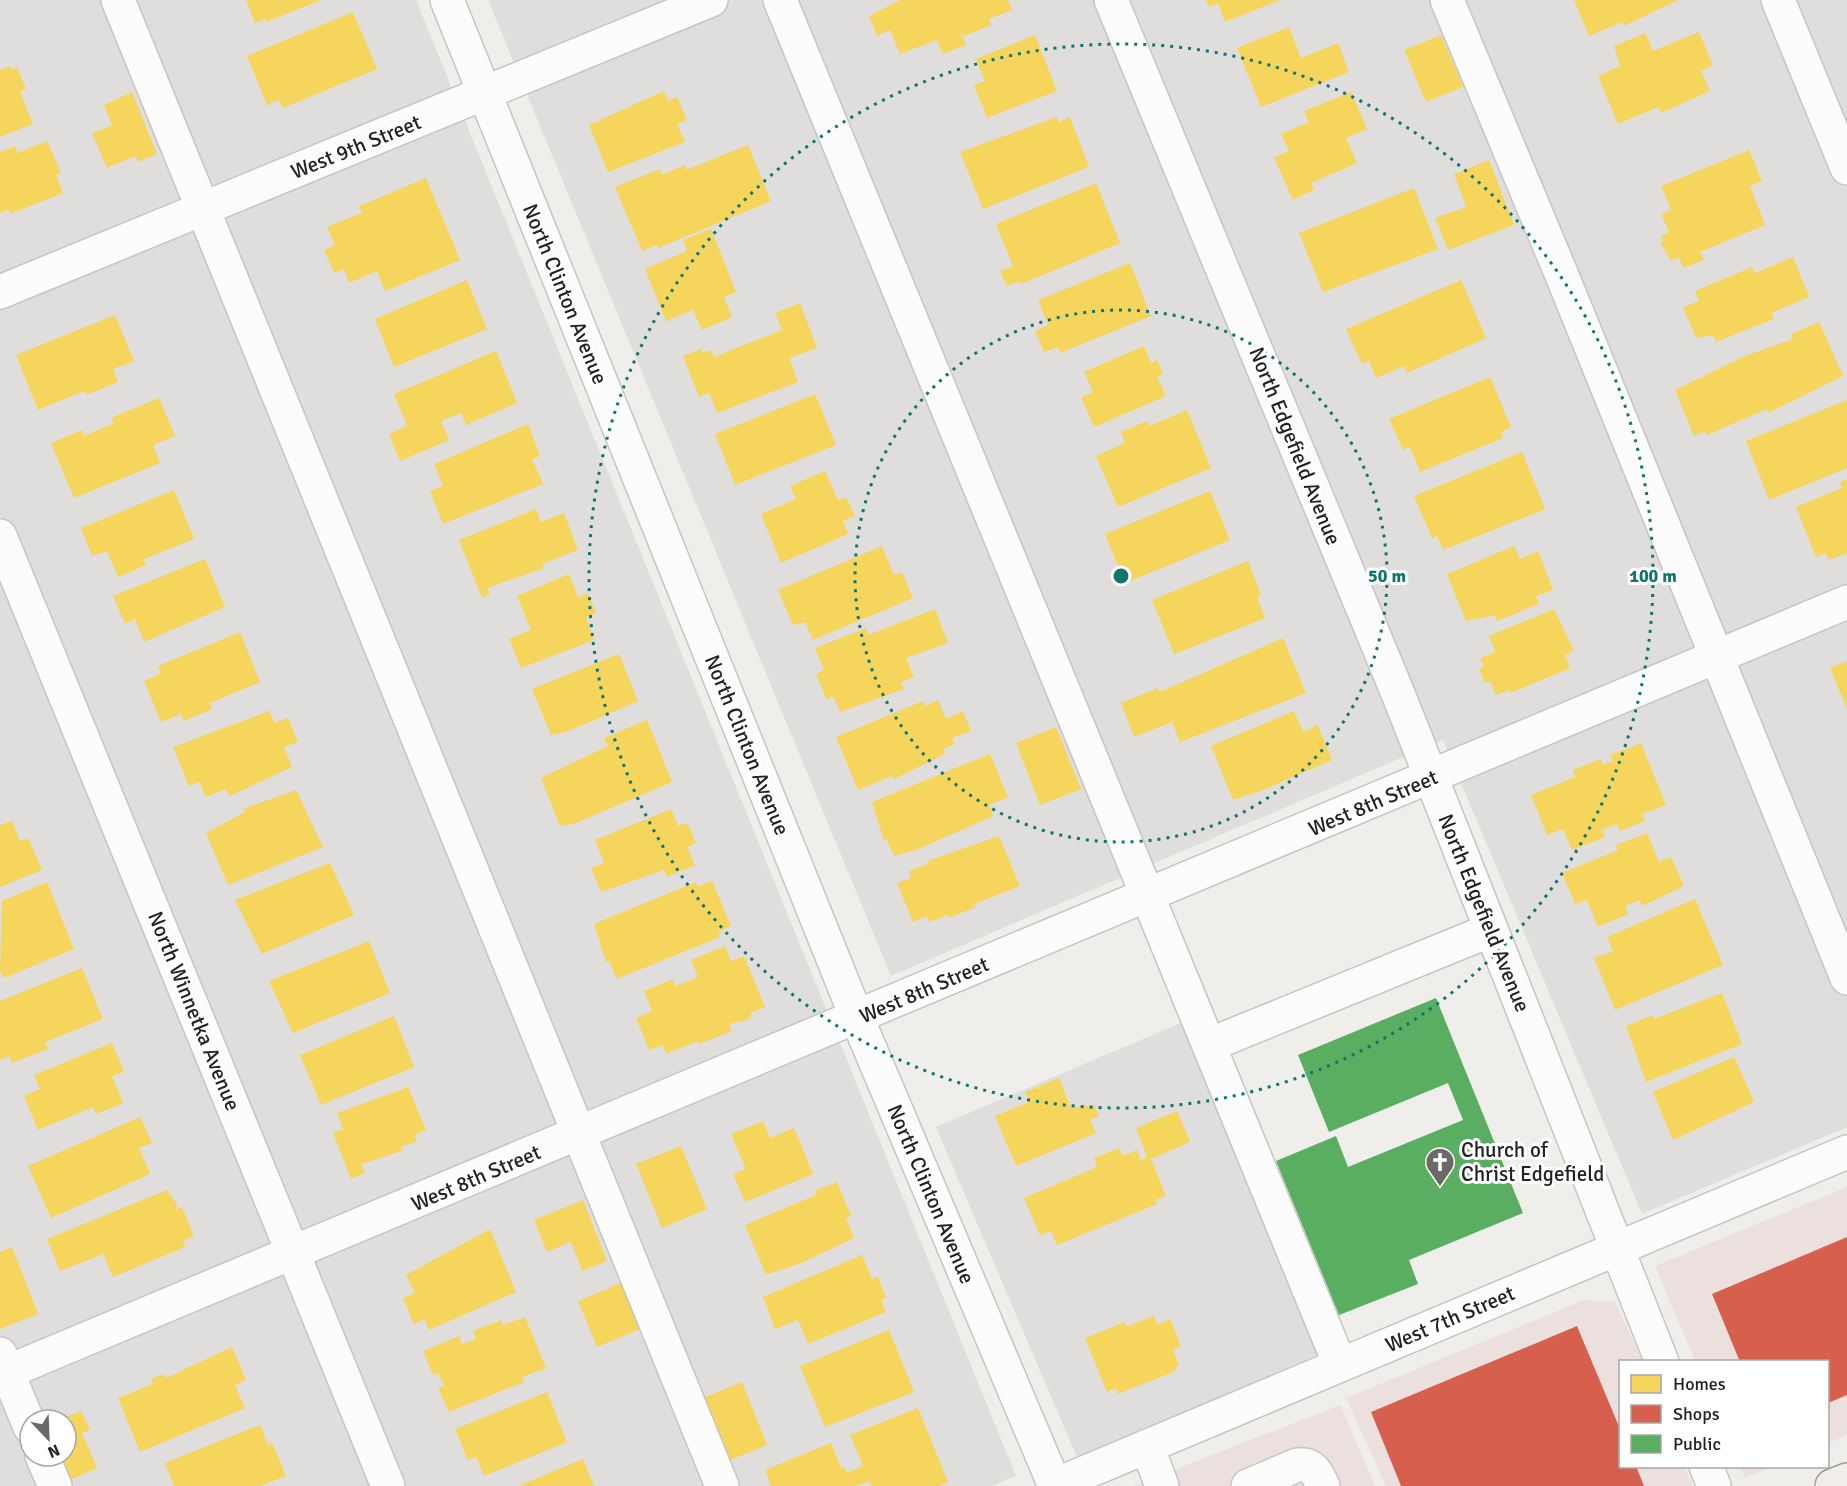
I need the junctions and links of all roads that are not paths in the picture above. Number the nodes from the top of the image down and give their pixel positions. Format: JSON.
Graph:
{"nodes":[{"id":1,"x":118,"y":0,"type":"edge"},
{"id":2,"x":447,"y":0,"type":"edge"},
{"id":3,"x":711,"y":0,"type":"edge"},
{"id":4,"x":780,"y":0,"type":"edge"},
{"id":5,"x":1111,"y":0,"type":"edge"},
{"id":6,"x":1447,"y":0,"type":"edge"},
{"id":7,"x":1778,"y":0,"type":"edge"},
{"id":8,"x":485,"y":94,"type":"junction"},
{"id":9,"x":1847,"y":168,"type":"edge"},
{"id":10,"x":201,"y":210,"type":"junction"},
{"id":11,"x":0,"y":292,"type":"edge"},
{"id":12,"x":0,"y":536,"type":"edge"},
{"id":13,"x":1847,"y":602,"type":"edge"},
{"id":14,"x":1717,"y":658,"type":"junction"},
{"id":15,"x":1431,"y":779,"type":"junction"},
{"id":16,"x":1148,"y":897,"type":"junction"},
{"id":17,"x":1491,"y":930,"type":"junction"},
{"id":18,"x":1847,"y":978,"type":"edge"},
{"id":19,"x":856,"y":1018,"type":"junction"},
{"id":20,"x":1209,"y":1046,"type":"junction"},
{"id":21,"x":578,"y":1134,"type":"junction"},
{"id":22,"x":1847,"y":1152,"type":"edge"},
{"id":23,"x":1616,"y":1249,"type":"junction"},
{"id":24,"x":294,"y":1254,"type":"junction"},
{"id":25,"x":1661,"y":1360,"type":"edge"},
{"id":26,"x":1340,"y":1365,"type":"junction"},
{"id":27,"x":2,"y":1367,"type":"edge"},
{"id":28,"x":21,"y":1408,"type":"edge"},
{"id":29,"x":1147,"y":1446,"type":"junction"},
{"id":30,"x":47,"y":1468,"type":"edge"},
{"id":31,"x":1706,"y":1468,"type":"edge"},
{"id":32,"x":1847,"y":1480,"type":"edge"},
{"id":33,"x":55,"y":1486,"type":"edge"},
{"id":34,"x":388,"y":1486,"type":"edge"},
{"id":35,"x":722,"y":1486,"type":"edge"},
{"id":36,"x":1054,"y":1486,"type":"edge"},
{"id":37,"x":1162,"y":1486,"type":"edge"},
{"id":38,"x":1248,"y":1486,"type":"edge"},
{"id":39,"x":1323,"y":1486,"type":"edge"},
{"id":40,"x":1714,"y":1486,"type":"edge"},
{"id":41,"x":1832,"y":1486,"type":"edge"}],
"edges":[{"from":1,"to":10,"type":"street"},
{"from":2,"to":8,"type":"street","name":"North Clinton Avenue"},
{"from":3,"to":8,"type":"street","name":"West 9th Street"},
{"from":4,"to":16,"type":"street"},
{"from":5,"to":15,"type":"street","name":"North Edgefield Avenue"},
{"from":6,"to":14,"type":"street"},
{"from":7,"to":9,"type":"street"},
{"from":8,"to":10,"type":"street","name":"West 9th Street"},
{"from":8,"to":19,"type":"street","name":"North Clinton Avenue"},
{"from":10,"to":11,"type":"street","name":"West 9th Street"},
{"from":10,"to":21,"type":"street"},
{"from":12,"to":24,"type":"street","name":"North Winnetka Avenue"},
{"from":13,"to":14,"type":"street","name":"West 8th Street"},
{"from":14,"to":15,"type":"street","name":"West 8th Street"},
{"from":14,"to":18,"type":"street"},
{"from":15,"to":16,"type":"street","name":"West 8th Street"},
{"from":15,"to":17,"type":"street","name":"North Edgefield Avenue"},
{"from":16,"to":19,"type":"street","name":"West 8th Street"},
{"from":16,"to":20,"type":"street"},
{"from":17,"to":20,"type":"street"},
{"from":17,"to":23,"type":"street","name":"North Edgefield Avenue"},
{"from":19,"to":21,"type":"street","name":"West 8th Street"},
{"from":19,"to":36,"type":"street","name":"North Clinton Avenue"},
{"from":20,"to":26,"type":"street"},
{"from":21,"to":24,"type":"street","name":"West 8th Street"},
{"from":21,"to":35,"type":"street"},
{"from":22,"to":23,"type":"street","name":"West 7th Street"},
{"from":23,"to":25,"type":"street","name":"North Edgefield Avenue"},
{"from":23,"to":26,"type":"street","name":"West 7th Street"},
{"from":24,"to":27,"type":"street","name":"West 8th Street"},
{"from":24,"to":34,"type":"street","name":"North Winnetka Avenue"},
{"from":26,"to":29,"type":"street","name":"West 7th Street"},
{"from":27,"to":28,"type":"street"},
{"from":29,"to":36,"type":"street","name":"West 7th Street"},
{"from":29,"to":37,"type":"street"},
{"from":30,"to":33,"type":"street"},
{"from":31,"to":40,"type":"street"},
{"from":32,"to":41,"type":"main road"},
{"from":38,"to":39,"type":"street"}]}
